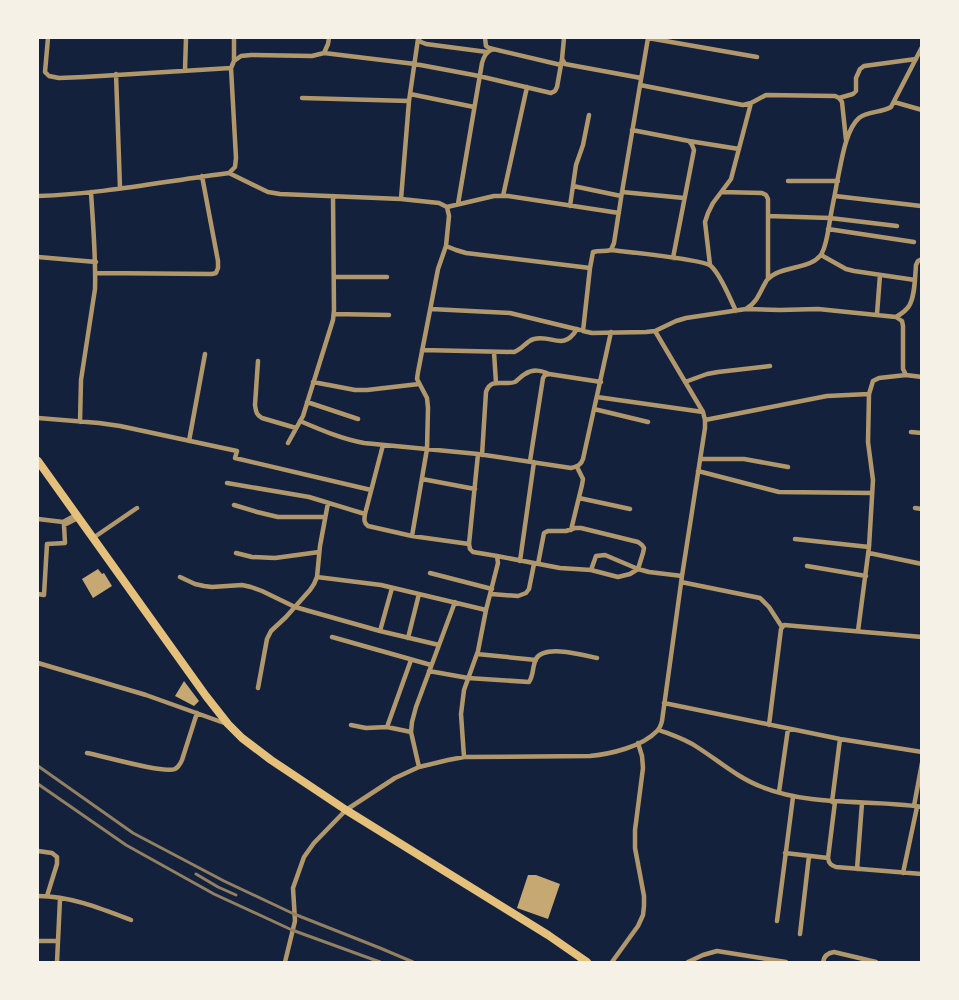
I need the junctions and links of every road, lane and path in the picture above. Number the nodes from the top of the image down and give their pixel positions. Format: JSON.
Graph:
{"nodes":[{"id":1,"x":48,"y":38,"type":"edge"},
{"id":2,"x":186,"y":38,"type":"edge"},
{"id":3,"x":234,"y":38,"type":"edge"},
{"id":4,"x":329,"y":38,"type":"edge"},
{"id":5,"x":418,"y":38,"type":"edge"},
{"id":6,"x":486,"y":38,"type":"edge"},
{"id":7,"x":564,"y":38,"type":"edge"},
{"id":8,"x":648,"y":38,"type":"edge"},
{"id":9,"x":922,"y":47,"type":"edge"},
{"id":10,"x":493,"y":49,"type":"junction"},
{"id":11,"x":487,"y":52,"type":"junction"},
{"id":12,"x":324,"y":53,"type":"junction"},
{"id":13,"x":756,"y":56,"type":"dead end"},
{"id":14,"x":916,"y":59,"type":"junction"},
{"id":15,"x":234,"y":60,"type":"junction"},
{"id":16,"x":561,"y":62,"type":"junction"},
{"id":17,"x":415,"y":64,"type":"junction"},
{"id":18,"x":232,"y":68,"type":"junction"},
{"id":19,"x":185,"y":70,"type":"junction"},
{"id":20,"x":116,"y":74,"type":"junction"},
{"id":21,"x":480,"y":76,"type":"junction"},
{"id":22,"x":642,"y":78,"type":"junction"},
{"id":23,"x":640,"y":85,"type":"junction"},
{"id":24,"x":527,"y":87,"type":"junction"},
{"id":25,"x":410,"y":94,"type":"junction"},
{"id":26,"x":302,"y":98,"type":"dead end"},
{"id":27,"x":840,"y":98,"type":"junction"},
{"id":28,"x":409,"y":101,"type":"junction"},
{"id":29,"x":894,"y":102,"type":"junction"},
{"id":30,"x":750,"y":103,"type":"junction"},
{"id":31,"x":474,"y":107,"type":"junction"},
{"id":32,"x":922,"y":110,"type":"edge"},
{"id":33,"x":589,"y":115,"type":"dead end"},
{"id":34,"x":632,"y":130,"type":"junction"},
{"id":35,"x":689,"y":141,"type":"junction"},
{"id":36,"x":846,"y":142,"type":"junction"},
{"id":37,"x":739,"y":149,"type":"junction"},
{"id":38,"x":229,"y":173,"type":"junction"},
{"id":39,"x":202,"y":176,"type":"junction"},
{"id":40,"x":788,"y":181,"type":"dead end"},
{"id":41,"x":838,"y":181,"type":"junction"},
{"id":42,"x":572,"y":186,"type":"junction"},
{"id":43,"x":120,"y":188,"type":"junction"},
{"id":44,"x":91,"y":192,"type":"junction"},
{"id":45,"x":722,"y":192,"type":"junction"},
{"id":46,"x":621,"y":194,"type":"junction"},
{"id":47,"x":38,"y":196,"type":"edge"},
{"id":48,"x":333,"y":196,"type":"junction"},
{"id":49,"x":503,"y":196,"type":"junction"},
{"id":50,"x":835,"y":196,"type":"junction"},
{"id":51,"x":684,"y":198,"type":"junction"},
{"id":52,"x":402,"y":199,"type":"junction"},
{"id":53,"x":458,"y":204,"type":"junction"},
{"id":54,"x":570,"y":206,"type":"junction"},
{"id":55,"x":921,"y":206,"type":"edge"},
{"id":56,"x":447,"y":207,"type":"junction"},
{"id":57,"x":619,"y":213,"type":"junction"},
{"id":58,"x":768,"y":216,"type":"junction"},
{"id":59,"x":830,"y":218,"type":"junction"},
{"id":60,"x":897,"y":226,"type":"dead end"},
{"id":61,"x":828,"y":229,"type":"junction"},
{"id":62,"x":914,"y":242,"type":"dead end"},
{"id":63,"x":446,"y":246,"type":"junction"},
{"id":64,"x":611,"y":250,"type":"junction"},
{"id":65,"x":821,"y":256,"type":"junction"},
{"id":66,"x":38,"y":257,"type":"edge"},
{"id":67,"x":673,"y":258,"type":"junction"},
{"id":68,"x":922,"y":259,"type":"edge"},
{"id":69,"x":96,"y":262,"type":"junction"},
{"id":70,"x":710,"y":264,"type":"junction"},
{"id":71,"x":590,"y":268,"type":"junction"},
{"id":72,"x":96,"y":273,"type":"junction"},
{"id":73,"x":880,"y":275,"type":"junction"},
{"id":74,"x":334,"y":277,"type":"junction"},
{"id":75,"x":387,"y":278,"type":"dead end"},
{"id":76,"x":768,"y":279,"type":"junction"},
{"id":77,"x":914,"y":280,"type":"junction"},
{"id":78,"x":431,"y":309,"type":"junction"},
{"id":79,"x":746,"y":309,"type":"junction"},
{"id":80,"x":736,"y":310,"type":"junction"},
{"id":81,"x":334,"y":314,"type":"junction"},
{"id":82,"x":877,"y":314,"type":"junction"},
{"id":83,"x":389,"y":315,"type":"dead end"},
{"id":84,"x":896,"y":317,"type":"junction"},
{"id":85,"x":577,"y":329,"type":"junction"},
{"id":86,"x":583,"y":331,"type":"junction"},
{"id":87,"x":655,"y":331,"type":"junction"},
{"id":88,"x":611,"y":332,"type":"junction"},
{"id":89,"x":422,"y":350,"type":"junction"},
{"id":90,"x":494,"y":352,"type":"junction"},
{"id":91,"x":206,"y":354,"type":"dead end"},
{"id":92,"x":258,"y":361,"type":"dead end"},
{"id":93,"x":770,"y":366,"type":"dead end"},
{"id":94,"x":548,"y":374,"type":"junction"},
{"id":95,"x":906,"y":375,"type":"junction"},
{"id":96,"x":922,"y":377,"type":"edge"},
{"id":97,"x":313,"y":382,"type":"junction"},
{"id":98,"x":601,"y":382,"type":"junction"},
{"id":99,"x":685,"y":382,"type":"junction"},
{"id":100,"x":496,"y":383,"type":"junction"},
{"id":101,"x":419,"y":384,"type":"junction"},
{"id":102,"x":869,"y":394,"type":"junction"},
{"id":103,"x":597,"y":397,"type":"junction"},
{"id":104,"x":307,"y":402,"type":"junction"},
{"id":105,"x":594,"y":409,"type":"junction"},
{"id":106,"x":703,"y":412,"type":"junction"},
{"id":107,"x":38,"y":418,"type":"edge"},
{"id":108,"x":358,"y":419,"type":"dead end"},
{"id":109,"x":705,"y":420,"type":"junction"},
{"id":110,"x":300,"y":421,"type":"junction"},
{"id":111,"x":80,"y":422,"type":"junction"},
{"id":112,"x":648,"y":422,"type":"dead end"},
{"id":113,"x":296,"y":428,"type":"junction"},
{"id":114,"x":911,"y":432,"type":"dead end"},
{"id":115,"x":922,"y":433,"type":"edge"},
{"id":116,"x":190,"y":441,"type":"junction"},
{"id":117,"x":288,"y":443,"type":"dead end"},
{"id":118,"x":382,"y":445,"type":"junction"},
{"id":119,"x":427,"y":449,"type":"junction"},
{"id":120,"x":480,"y":455,"type":"junction"},
{"id":121,"x":700,"y":459,"type":"junction"},
{"id":122,"x":38,"y":462,"type":"edge"},
{"id":123,"x":532,"y":462,"type":"junction"},
{"id":124,"x":577,"y":467,"type":"junction"},
{"id":125,"x":788,"y":467,"type":"dead end"},
{"id":126,"x":698,"y":471,"type":"junction"},
{"id":127,"x":422,"y":479,"type":"junction"},
{"id":128,"x":227,"y":483,"type":"dead end"},
{"id":129,"x":475,"y":489,"type":"junction"},
{"id":130,"x":371,"y":490,"type":"junction"},
{"id":131,"x":872,"y":493,"type":"junction"},
{"id":132,"x":579,"y":498,"type":"junction"},
{"id":133,"x":328,"y":503,"type":"junction"},
{"id":134,"x":234,"y":505,"type":"dead end"},
{"id":135,"x":137,"y":508,"type":"dead end"},
{"id":136,"x":630,"y":508,"type":"dead end"},
{"id":137,"x":915,"y":508,"type":"dead end"},
{"id":138,"x":922,"y":509,"type":"edge"},
{"id":139,"x":365,"y":514,"type":"junction"},
{"id":140,"x":77,"y":516,"type":"junction"},
{"id":141,"x":325,"y":517,"type":"junction"},
{"id":142,"x":38,"y":519,"type":"edge"},
{"id":143,"x":571,"y":530,"type":"junction"},
{"id":144,"x":412,"y":536,"type":"junction"},
{"id":145,"x":93,"y":539,"type":"junction"},
{"id":146,"x":796,"y":539,"type":"dead end"},
{"id":147,"x":469,"y":544,"type":"junction"},
{"id":148,"x":869,"y":550,"type":"junction"},
{"id":149,"x":319,"y":552,"type":"junction"},
{"id":150,"x":236,"y":553,"type":"dead end"},
{"id":151,"x":497,"y":556,"type":"junction"},
{"id":152,"x":520,"y":561,"type":"junction"},
{"id":153,"x":536,"y":564,"type":"junction"},
{"id":154,"x":922,"y":564,"type":"edge"},
{"id":155,"x":807,"y":566,"type":"dead end"},
{"id":156,"x":638,"y":569,"type":"junction"},
{"id":157,"x":591,"y":570,"type":"junction"},
{"id":158,"x":430,"y":572,"type":"dead end"},
{"id":159,"x":317,"y":576,"type":"junction"},
{"id":160,"x":682,"y":576,"type":"junction"},
{"id":161,"x":866,"y":576,"type":"junction"},
{"id":162,"x":180,"y":578,"type":"dead end"},
{"id":163,"x":681,"y":582,"type":"junction"},
{"id":164,"x":392,"y":588,"type":"junction"},
{"id":165,"x":491,"y":591,"type":"junction"},
{"id":166,"x":38,"y":594,"type":"edge"},
{"id":167,"x":419,"y":594,"type":"junction"},
{"id":168,"x":455,"y":602,"type":"junction"},
{"id":169,"x":295,"y":608,"type":"junction"},
{"id":170,"x":486,"y":610,"type":"junction"},
{"id":171,"x":782,"y":627,"type":"junction"},
{"id":172,"x":380,"y":631,"type":"junction"},
{"id":173,"x":858,"y":631,"type":"junction"},
{"id":174,"x":332,"y":637,"type":"dead end"},
{"id":175,"x":922,"y":637,"type":"edge"},
{"id":176,"x":408,"y":638,"type":"junction"},
{"id":177,"x":439,"y":645,"type":"junction"},
{"id":178,"x":477,"y":654,"type":"junction"},
{"id":179,"x":597,"y":658,"type":"dead end"},
{"id":180,"x":411,"y":660,"type":"junction"},
{"id":181,"x":536,"y":660,"type":"junction"},
{"id":182,"x":38,"y":663,"type":"edge"},
{"id":183,"x":430,"y":668,"type":"junction"},
{"id":184,"x":468,"y":678,"type":"junction"},
{"id":185,"x":258,"y":688,"type":"dead end"},
{"id":186,"x":664,"y":703,"type":"junction"},
{"id":187,"x":197,"y":713,"type":"junction"},
{"id":188,"x":228,"y":724,"type":"junction"},
{"id":189,"x":351,"y":725,"type":"dead end"},
{"id":190,"x":769,"y":725,"type":"junction"},
{"id":191,"x":387,"y":728,"type":"junction"},
{"id":192,"x":788,"y":729,"type":"junction"},
{"id":193,"x":659,"y":730,"type":"junction"},
{"id":194,"x":411,"y":732,"type":"junction"},
{"id":195,"x":840,"y":739,"type":"junction"},
{"id":196,"x":638,"y":743,"type":"junction"},
{"id":197,"x":922,"y":752,"type":"edge"},
{"id":198,"x":88,"y":753,"type":"dead end"},
{"id":199,"x":464,"y":757,"type":"junction"},
{"id":200,"x":922,"y":763,"type":"edge"},
{"id":201,"x":419,"y":767,"type":"junction"},
{"id":202,"x":779,"y":792,"type":"junction"},
{"id":203,"x":792,"y":797,"type":"junction"},
{"id":204,"x":834,"y":802,"type":"junction"},
{"id":205,"x":862,"y":803,"type":"junction"},
{"id":206,"x":918,"y":807,"type":"edge"},
{"id":207,"x":346,"y":810,"type":"junction"},
{"id":208,"x":38,"y":851,"type":"edge"},
{"id":209,"x":785,"y":853,"type":"junction"},
{"id":210,"x":809,"y":856,"type":"junction"},
{"id":211,"x":828,"y":858,"type":"junction"},
{"id":212,"x":857,"y":869,"type":"junction"},
{"id":213,"x":903,"y":873,"type":"junction"},
{"id":214,"x":922,"y":874,"type":"edge"},
{"id":215,"x":38,"y":896,"type":"edge"},
{"id":216,"x":47,"y":896,"type":"junction"},
{"id":217,"x":60,"y":898,"type":"junction"},
{"id":218,"x":131,"y":920,"type":"dead end"},
{"id":219,"x":777,"y":921,"type":"dead end"},
{"id":220,"x":800,"y":934,"type":"dead end"},
{"id":221,"x":58,"y":941,"type":"junction"},
{"id":222,"x":38,"y":942,"type":"edge"},
{"id":223,"x":57,"y":962,"type":"edge"},
{"id":224,"x":285,"y":962,"type":"edge"},
{"id":225,"x":587,"y":962,"type":"edge"},
{"id":226,"x":612,"y":962,"type":"edge"},
{"id":227,"x":688,"y":962,"type":"edge"},
{"id":228,"x":786,"y":962,"type":"edge"},
{"id":229,"x":823,"y":962,"type":"edge"},
{"id":230,"x":876,"y":962,"type":"edge"}],
"edges":[{"from":1,"to":20,"type":"street"},
{"from":2,"to":19,"type":"street"},
{"from":3,"to":15,"type":"street"},
{"from":4,"to":12,"type":"street"},
{"from":5,"to":11,"type":"street"},
{"from":5,"to":17,"type":"street"},
{"from":6,"to":10,"type":"street"},
{"from":7,"to":16,"type":"street"},
{"from":8,"to":13,"type":"street"},
{"from":8,"to":22,"type":"street"},
{"from":9,"to":14,"type":"street"},
{"from":10,"to":11,"type":"street"},
{"from":10,"to":16,"type":"street"},
{"from":11,"to":21,"type":"street"},
{"from":12,"to":15,"type":"street"},
{"from":12,"to":17,"type":"street"},
{"from":14,"to":27,"type":"street"},
{"from":14,"to":29,"type":"street"},
{"from":15,"to":18,"type":"street"},
{"from":16,"to":22,"type":"street"},
{"from":16,"to":24,"type":"street"},
{"from":17,"to":21,"type":"street"},
{"from":17,"to":25,"type":"street"},
{"from":18,"to":19,"type":"street"},
{"from":18,"to":38,"type":"street"},
{"from":19,"to":20,"type":"street"},
{"from":20,"to":43,"type":"street"},
{"from":21,"to":24,"type":"street"},
{"from":21,"to":31,"type":"street"},
{"from":22,"to":23,"type":"street"},
{"from":23,"to":30,"type":"street"},
{"from":23,"to":34,"type":"street"},
{"from":24,"to":49,"type":"street"},
{"from":25,"to":28,"type":"street"},
{"from":25,"to":31,"type":"street"},
{"from":26,"to":28,"type":"street"},
{"from":27,"to":30,"type":"street"},
{"from":27,"to":36,"type":"street"},
{"from":28,"to":52,"type":"street"},
{"from":29,"to":32,"type":"street"},
{"from":29,"to":36,"type":"street"},
{"from":30,"to":37,"type":"street"},
{"from":31,"to":53,"type":"street"},
{"from":33,"to":42,"type":"street"},
{"from":34,"to":35,"type":"street"},
{"from":34,"to":46,"type":"street"},
{"from":35,"to":37,"type":"street"},
{"from":35,"to":51,"type":"street"},
{"from":36,"to":41,"type":"street"},
{"from":37,"to":45,"type":"street"},
{"from":38,"to":39,"type":"street"},
{"from":38,"to":48,"type":"street"},
{"from":39,"to":43,"type":"street"},
{"from":39,"to":72,"type":"street"},
{"from":40,"to":41,"type":"street"},
{"from":41,"to":50,"type":"street"},
{"from":42,"to":46,"type":"street"},
{"from":42,"to":54,"type":"street"},
{"from":43,"to":44,"type":"street"},
{"from":44,"to":47,"type":"street"},
{"from":44,"to":69,"type":"street"},
{"from":45,"to":58,"type":"street"},
{"from":45,"to":70,"type":"street"},
{"from":46,"to":51,"type":"street"},
{"from":46,"to":57,"type":"street"},
{"from":48,"to":52,"type":"street"},
{"from":48,"to":74,"type":"street"},
{"from":49,"to":53,"type":"street"},
{"from":49,"to":54,"type":"street"},
{"from":50,"to":55,"type":"street"},
{"from":50,"to":59,"type":"street"},
{"from":51,"to":67,"type":"street"},
{"from":52,"to":56,"type":"street"},
{"from":53,"to":56,"type":"street"},
{"from":54,"to":57,"type":"street"},
{"from":56,"to":63,"type":"street"},
{"from":57,"to":64,"type":"street"},
{"from":58,"to":59,"type":"street"},
{"from":58,"to":76,"type":"street"},
{"from":59,"to":60,"type":"street"},
{"from":59,"to":61,"type":"street"},
{"from":61,"to":62,"type":"street"},
{"from":61,"to":65,"type":"street"},
{"from":63,"to":71,"type":"street"},
{"from":63,"to":78,"type":"street"},
{"from":64,"to":67,"type":"street"},
{"from":64,"to":71,"type":"street"},
{"from":65,"to":73,"type":"street"},
{"from":65,"to":76,"type":"street"},
{"from":66,"to":69,"type":"street"},
{"from":67,"to":70,"type":"street"},
{"from":68,"to":77,"type":"street"},
{"from":69,"to":72,"type":"street"},
{"from":70,"to":80,"type":"street"},
{"from":71,"to":86,"type":"street"},
{"from":72,"to":111,"type":"street"},
{"from":73,"to":77,"type":"street"},
{"from":73,"to":82,"type":"street"},
{"from":74,"to":75,"type":"street"},
{"from":74,"to":81,"type":"street"},
{"from":76,"to":79,"type":"street"},
{"from":77,"to":84,"type":"street"},
{"from":78,"to":85,"type":"street"},
{"from":78,"to":89,"type":"street"},
{"from":79,"to":80,"type":"street"},
{"from":79,"to":82,"type":"street"},
{"from":80,"to":87,"type":"street"},
{"from":81,"to":83,"type":"street"},
{"from":81,"to":97,"type":"street"},
{"from":82,"to":84,"type":"street"},
{"from":84,"to":95,"type":"street"},
{"from":85,"to":86,"type":"street"},
{"from":85,"to":90,"type":"street"},
{"from":86,"to":88,"type":"street"},
{"from":87,"to":88,"type":"street"},
{"from":87,"to":99,"type":"street"},
{"from":88,"to":98,"type":"street"},
{"from":89,"to":90,"type":"street"},
{"from":89,"to":101,"type":"street"},
{"from":90,"to":100,"type":"street"},
{"from":91,"to":116,"type":"street"},
{"from":92,"to":113,"type":"street"},
{"from":93,"to":99,"type":"street"},
{"from":94,"to":98,"type":"street"},
{"from":94,"to":100,"type":"street"},
{"from":94,"to":123,"type":"street"},
{"from":95,"to":96,"type":"street"},
{"from":95,"to":102,"type":"street"},
{"from":97,"to":101,"type":"street"},
{"from":97,"to":104,"type":"street"},
{"from":98,"to":103,"type":"street"},
{"from":99,"to":106,"type":"street"},
{"from":100,"to":120,"type":"street"},
{"from":101,"to":119,"type":"street"},
{"from":102,"to":109,"type":"street"},
{"from":102,"to":131,"type":"street"},
{"from":103,"to":105,"type":"street"},
{"from":103,"to":106,"type":"street"},
{"from":104,"to":108,"type":"street"},
{"from":104,"to":110,"type":"street"},
{"from":105,"to":112,"type":"street"},
{"from":105,"to":124,"type":"street"},
{"from":106,"to":109,"type":"street"},
{"from":107,"to":111,"type":"street"},
{"from":109,"to":121,"type":"street"},
{"from":110,"to":113,"type":"street"},
{"from":110,"to":118,"type":"street"},
{"from":111,"to":116,"type":"street"},
{"from":113,"to":117,"type":"street"},
{"from":114,"to":115,"type":"street"},
{"from":116,"to":130,"type":"street"},
{"from":118,"to":119,"type":"street"},
{"from":118,"to":130,"type":"street"},
{"from":119,"to":120,"type":"street"},
{"from":119,"to":127,"type":"street"},
{"from":120,"to":123,"type":"street"},
{"from":120,"to":129,"type":"street"},
{"from":121,"to":125,"type":"street"},
{"from":121,"to":126,"type":"street"},
{"from":122,"to":140,"type":"main road"},
{"from":123,"to":124,"type":"street"},
{"from":123,"to":152,"type":"street"},
{"from":124,"to":132,"type":"street"},
{"from":126,"to":131,"type":"street"},
{"from":126,"to":160,"type":"street"},
{"from":127,"to":129,"type":"street"},
{"from":127,"to":144,"type":"street"},
{"from":128,"to":133,"type":"street"},
{"from":129,"to":147,"type":"street"},
{"from":130,"to":139,"type":"street"},
{"from":131,"to":148,"type":"street"},
{"from":132,"to":136,"type":"street"},
{"from":132,"to":143,"type":"street"},
{"from":133,"to":139,"type":"street"},
{"from":133,"to":141,"type":"street"},
{"from":134,"to":141,"type":"street"},
{"from":135,"to":145,"type":"street"},
{"from":137,"to":138,"type":"street"},
{"from":139,"to":144,"type":"street"},
{"from":140,"to":142,"type":"street"},
{"from":140,"to":145,"type":"main road"},
{"from":140,"to":166,"type":"street"},
{"from":141,"to":149,"type":"street"},
{"from":143,"to":153,"type":"street"},
{"from":143,"to":156,"type":"street"},
{"from":144,"to":147,"type":"street"},
{"from":145,"to":188,"type":"main road"},
{"from":146,"to":148,"type":"street"},
{"from":147,"to":151,"type":"street"},
{"from":148,"to":154,"type":"street"},
{"from":148,"to":161,"type":"street"},
{"from":149,"to":150,"type":"street"},
{"from":149,"to":159,"type":"street"},
{"from":151,"to":152,"type":"street"},
{"from":151,"to":165,"type":"street"},
{"from":152,"to":153,"type":"street"},
{"from":153,"to":157,"type":"street"},
{"from":153,"to":165,"type":"street"},
{"from":155,"to":161,"type":"street"},
{"from":156,"to":157,"type":"street"},
{"from":156,"to":157,"type":"street"},
{"from":156,"to":160,"type":"street"},
{"from":158,"to":165,"type":"street"},
{"from":159,"to":164,"type":"street"},
{"from":159,"to":169,"type":"street"},
{"from":160,"to":163,"type":"street"},
{"from":161,"to":173,"type":"street"},
{"from":162,"to":169,"type":"street"},
{"from":163,"to":171,"type":"street"},
{"from":163,"to":186,"type":"street"},
{"from":164,"to":167,"type":"street"},
{"from":164,"to":172,"type":"street"},
{"from":165,"to":170,"type":"street"},
{"from":167,"to":168,"type":"street"},
{"from":167,"to":176,"type":"street"},
{"from":168,"to":170,"type":"street"},
{"from":168,"to":177,"type":"street"},
{"from":169,"to":172,"type":"street"},
{"from":169,"to":185,"type":"street"},
{"from":170,"to":178,"type":"street"},
{"from":171,"to":173,"type":"street"},
{"from":171,"to":190,"type":"street"},
{"from":172,"to":176,"type":"street"},
{"from":173,"to":175,"type":"street"},
{"from":174,"to":180,"type":"street"},
{"from":176,"to":177,"type":"street"},
{"from":177,"to":183,"type":"street"},
{"from":178,"to":181,"type":"street"},
{"from":178,"to":184,"type":"street"},
{"from":179,"to":181,"type":"street"},
{"from":180,"to":183,"type":"street"},
{"from":180,"to":191,"type":"street"},
{"from":181,"to":184,"type":"street"},
{"from":182,"to":187,"type":"street"},
{"from":183,"to":184,"type":"street"},
{"from":183,"to":194,"type":"street"},
{"from":184,"to":199,"type":"street"},
{"from":186,"to":190,"type":"street"},
{"from":186,"to":193,"type":"street"},
{"from":187,"to":188,"type":"street"},
{"from":187,"to":198,"type":"street"},
{"from":188,"to":207,"type":"main road"},
{"from":189,"to":191,"type":"street"},
{"from":190,"to":192,"type":"street"},
{"from":191,"to":194,"type":"street"},
{"from":192,"to":195,"type":"street"},
{"from":192,"to":202,"type":"street"},
{"from":193,"to":196,"type":"street"},
{"from":193,"to":202,"type":"street"},
{"from":194,"to":201,"type":"street"},
{"from":195,"to":197,"type":"street"},
{"from":195,"to":204,"type":"street"},
{"from":196,"to":199,"type":"street"},
{"from":196,"to":226,"type":"street"},
{"from":199,"to":201,"type":"street"},
{"from":200,"to":206,"type":"street"},
{"from":201,"to":207,"type":"street"},
{"from":202,"to":203,"type":"street"},
{"from":203,"to":204,"type":"street"},
{"from":203,"to":209,"type":"street"},
{"from":204,"to":205,"type":"street"},
{"from":204,"to":211,"type":"street"},
{"from":205,"to":206,"type":"street"},
{"from":205,"to":212,"type":"street"},
{"from":206,"to":213,"type":"street"},
{"from":207,"to":224,"type":"street"},
{"from":207,"to":225,"type":"main road"},
{"from":208,"to":216,"type":"street"},
{"from":209,"to":210,"type":"street"},
{"from":209,"to":219,"type":"street"},
{"from":210,"to":211,"type":"street"},
{"from":210,"to":220,"type":"street"},
{"from":211,"to":212,"type":"street"},
{"from":212,"to":213,"type":"street"},
{"from":213,"to":214,"type":"street"},
{"from":215,"to":216,"type":"street"},
{"from":216,"to":217,"type":"street"},
{"from":217,"to":218,"type":"street"},
{"from":217,"to":221,"type":"street"},
{"from":221,"to":222,"type":"street"},
{"from":221,"to":223,"type":"street"},
{"from":227,"to":228,"type":"street"},
{"from":229,"to":230,"type":"street"}]}
